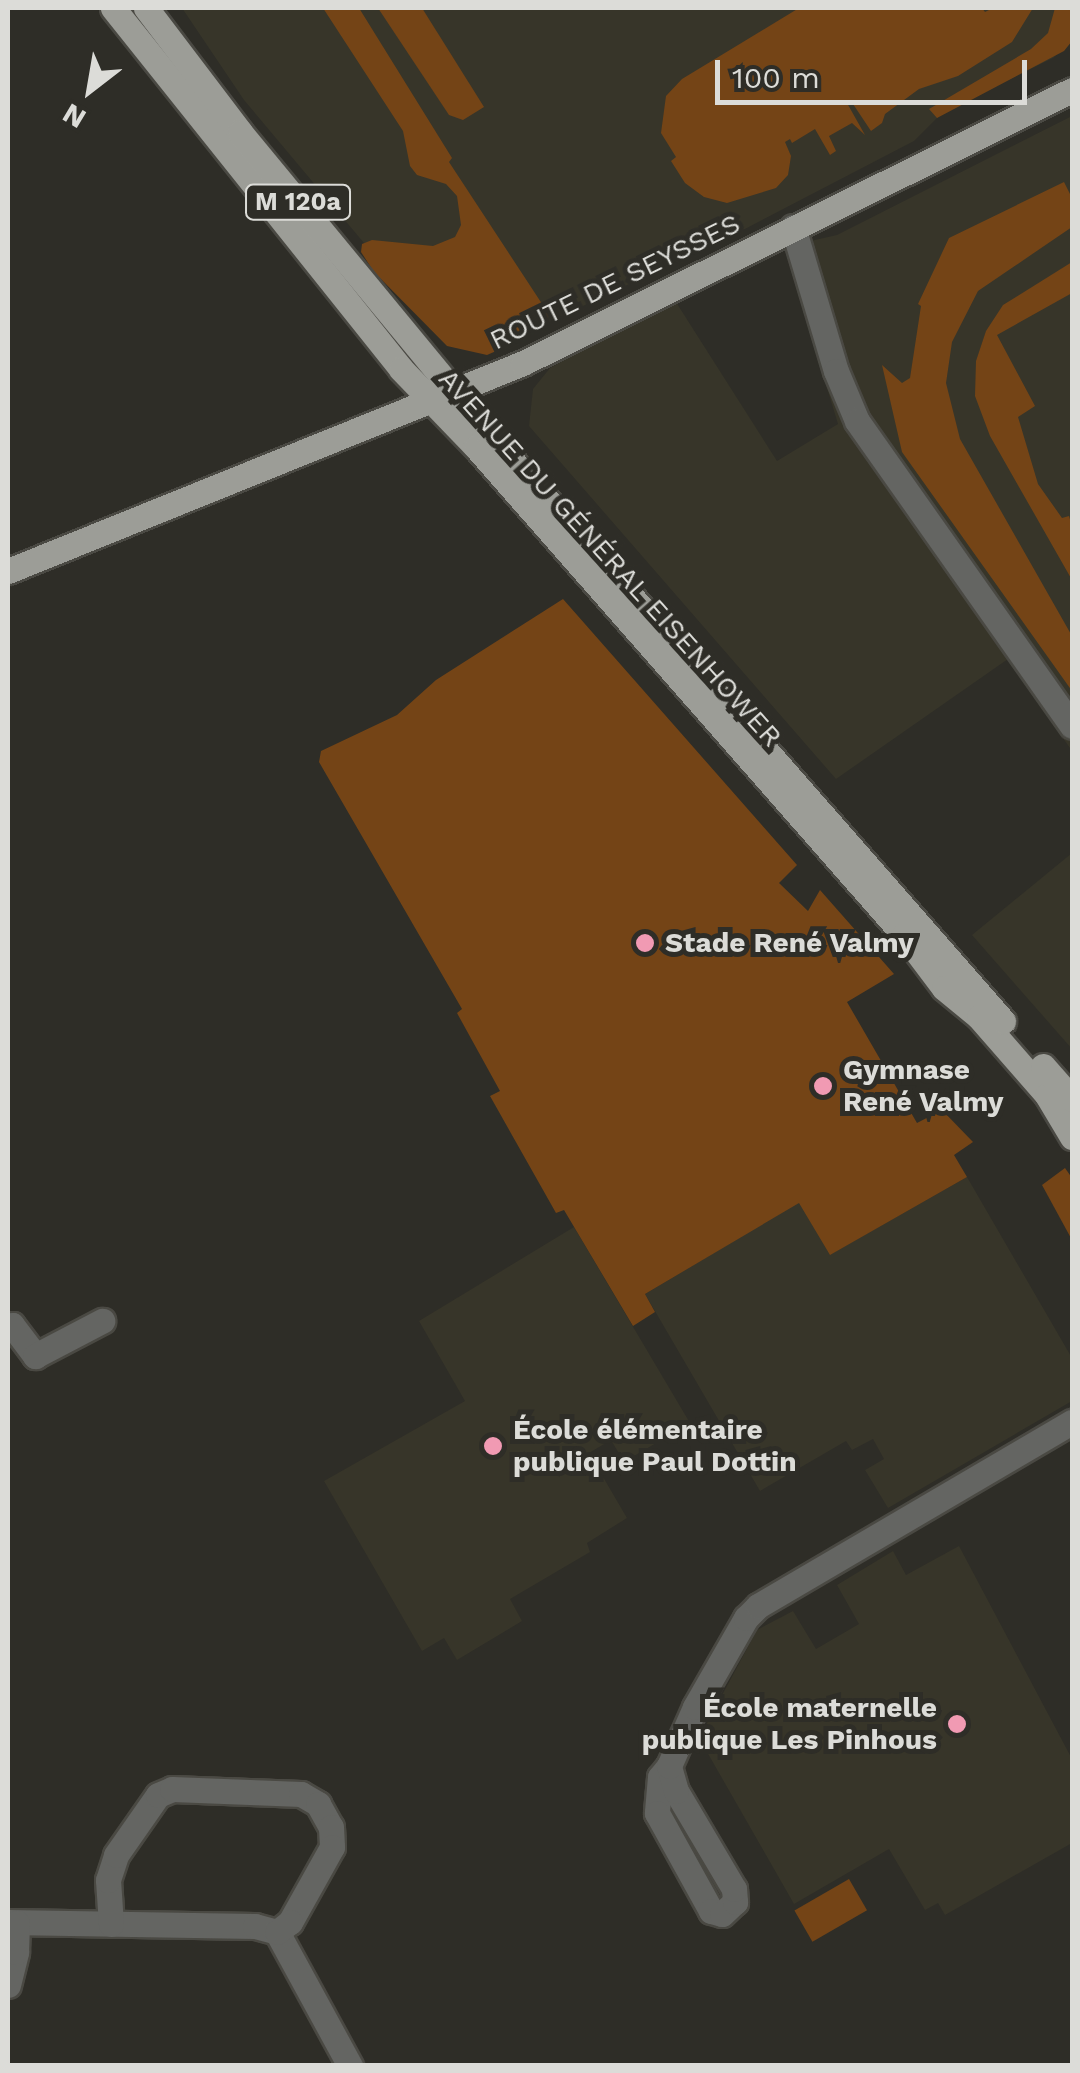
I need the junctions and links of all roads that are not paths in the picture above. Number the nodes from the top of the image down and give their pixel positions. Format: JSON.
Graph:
{"nodes":[{"id":1,"x":113,"y":8,"type":"edge"},
{"id":2,"x":146,"y":8,"type":"edge"},
{"id":3,"x":1072,"y":72,"type":"edge"},
{"id":4,"x":1066,"y":94,"type":"edge"},
{"id":5,"x":793,"y":227,"type":"junction"},
{"id":6,"x":445,"y":397,"type":"junction"},
{"id":7,"x":8,"y":571,"type":"edge"},
{"id":8,"x":1072,"y":726,"type":"edge"},
{"id":9,"x":1069,"y":1116,"type":"edge"},
{"id":10,"x":102,"y":1321,"type":"dead end"},
{"id":11,"x":8,"y":1328,"type":"edge"},
{"id":12,"x":1072,"y":1422,"type":"edge"},
{"id":13,"x":669,"y":1766,"type":"junction"},
{"id":14,"x":12,"y":1922,"type":"edge"},
{"id":15,"x":111,"y":1924,"type":"junction"},
{"id":16,"x":276,"y":1932,"type":"junction"},
{"id":17,"x":8,"y":1984,"type":"edge"},
{"id":18,"x":350,"y":2066,"type":"edge"}],
"edges":[{"from":1,"to":6,"type":"main road","name":"AVENUE DU GÉNÉRAL EISENHOWER","number":"M 120a"},
{"from":2,"to":6,"type":"main road","name":"AVENUE DU GÉNÉRAL EISENHOWER","number":"M 120a"},
{"from":3,"to":4,"type":"street"},
{"from":4,"to":5,"type":"main road","name":"ROUTE DE SEYSSES"},
{"from":5,"to":6,"type":"main road","name":"ROUTE DE SEYSSES"},
{"from":5,"to":8,"type":"street"},
{"from":6,"to":7,"type":"main road","name":"ROUTE DE SEYSSES"},
{"from":6,"to":9,"type":"main road","name":"AVENUE DU GÉNÉRAL EISENHOWER"},
{"from":10,"to":11,"type":"street"},
{"from":12,"to":13,"type":"street"},
{"from":13,"to":13,"type":"street"},
{"from":14,"to":15,"type":"street"},
{"from":14,"to":17,"type":"street"},
{"from":15,"to":16,"type":"street"},
{"from":15,"to":16,"type":"street"},
{"from":16,"to":18,"type":"street"}]}
